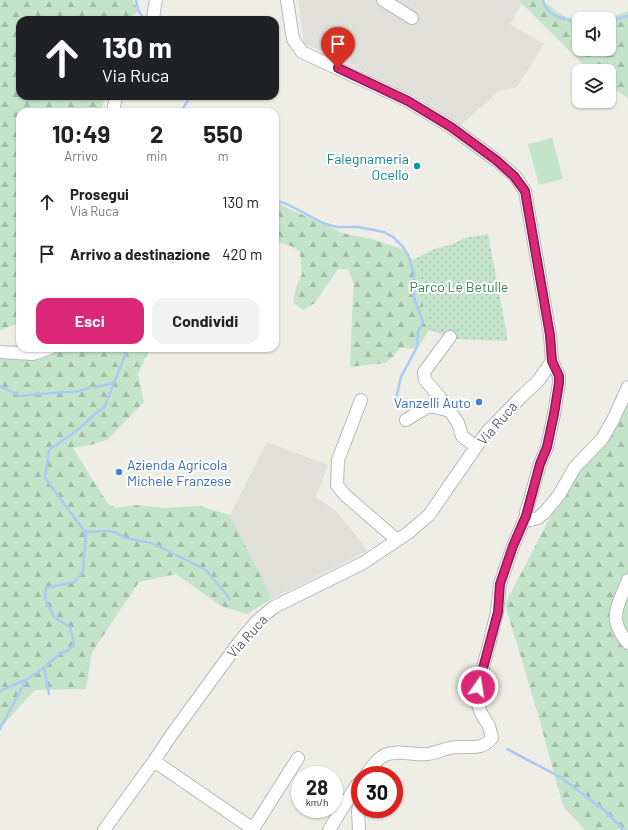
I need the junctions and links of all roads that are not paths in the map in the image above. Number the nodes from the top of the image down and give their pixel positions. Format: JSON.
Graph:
{"nodes":[{"id":1,"x":156,"y":0,"type":"edge"},
{"id":2,"x":286,"y":0,"type":"edge"},
{"id":3,"x":383,"y":0,"type":"edge"},
{"id":4,"x":154,"y":16,"type":"edge"},
{"id":5,"x":412,"y":18,"type":"dead end"},
{"id":6,"x":450,"y":337,"type":"dead end"},
{"id":7,"x":0,"y":352,"type":"edge"},
{"id":8,"x":39,"y":352,"type":"edge"},
{"id":9,"x":552,"y":361,"type":"junction"},
{"id":10,"x":628,"y":386,"type":"edge"},
{"id":11,"x":361,"y":400,"type":"dead end"},
{"id":12,"x":450,"y":411,"type":"junction"},
{"id":13,"x":406,"y":420,"type":"dead end"},
{"id":14,"x":476,"y":447,"type":"junction"},
{"id":15,"x":526,"y":516,"type":"junction"},
{"id":16,"x":397,"y":540,"type":"junction"},
{"id":17,"x":628,"y":580,"type":"edge"},
{"id":18,"x":628,"y":643,"type":"edge"},
{"id":19,"x":298,"y":758,"type":"dead end"},
{"id":20,"x":154,"y":761,"type":"junction"},
{"id":21,"x":372,"y":766,"type":"edge"},
{"id":22,"x":351,"y":794,"type":"edge"},
{"id":23,"x":358,"y":818,"type":"edge"},
{"id":24,"x":104,"y":830,"type":"edge"},
{"id":25,"x":329,"y":830,"type":"edge"},
{"id":26,"x":359,"y":830,"type":"edge"}],
"edges":[{"from":1,"to":4,"type":"street"},
{"from":2,"to":9,"type":"street"},
{"from":3,"to":5,"type":"street"},
{"from":6,"to":12,"type":"street"},
{"from":7,"to":8,"type":"street"},
{"from":9,"to":14,"type":"street","name":"Via Ruca"},
{"from":9,"to":15,"type":"street"},
{"from":10,"to":15,"type":"street"},
{"from":11,"to":16,"type":"street"},
{"from":12,"to":13,"type":"street"},
{"from":12,"to":14,"type":"street"},
{"from":14,"to":16,"type":"street","name":"Via Ruca"},
{"from":15,"to":21,"type":"street"},
{"from":16,"to":20,"type":"street","name":"Via Ruca"},
{"from":17,"to":18,"type":"street"},
{"from":19,"to":20,"type":"street"},
{"from":20,"to":24,"type":"street","name":"Via Ruca"},
{"from":22,"to":25,"type":"street"},
{"from":23,"to":26,"type":"street"}]}
